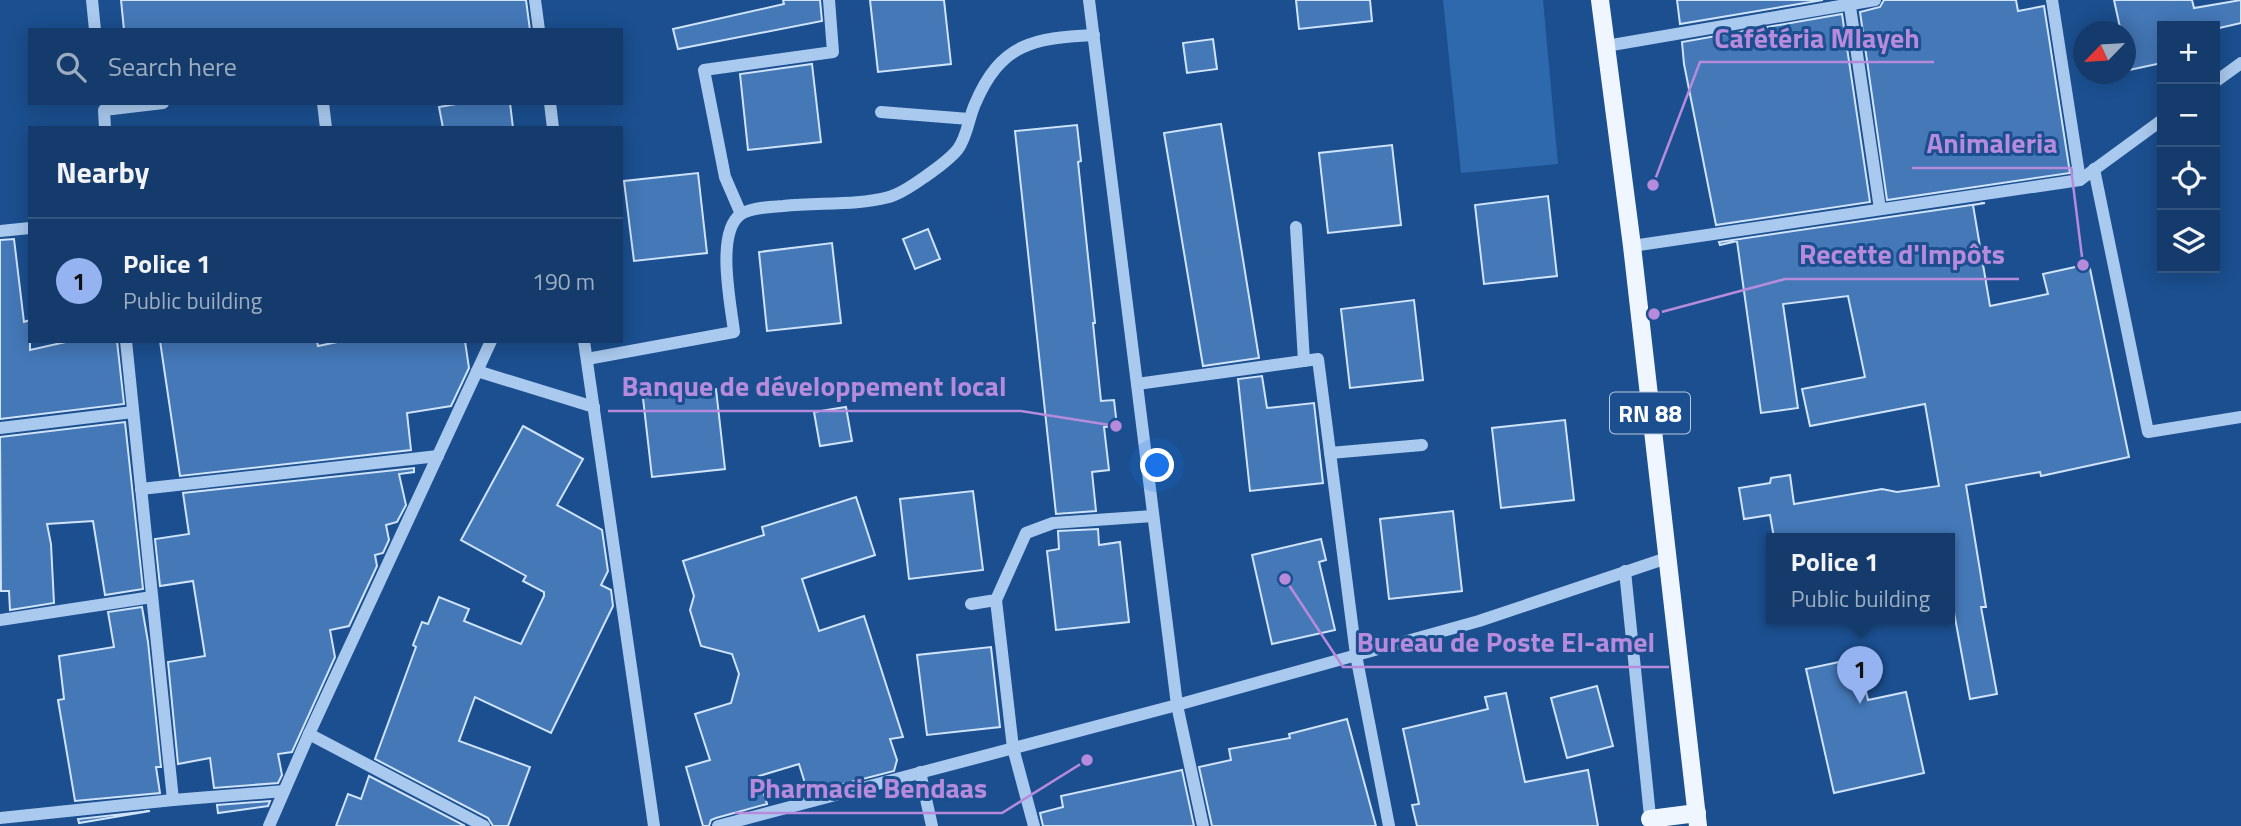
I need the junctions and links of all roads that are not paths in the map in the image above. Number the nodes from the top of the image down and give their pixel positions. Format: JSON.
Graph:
{"nodes":[{"id":1,"x":92,"y":0,"type":"edge"},
{"id":2,"x":535,"y":0,"type":"edge"},
{"id":3,"x":830,"y":0,"type":"edge"},
{"id":4,"x":1089,"y":0,"type":"edge"},
{"id":5,"x":1600,"y":0,"type":"edge"},
{"id":6,"x":1875,"y":0,"type":"edge"},
{"id":7,"x":2052,"y":0,"type":"edge"},
{"id":8,"x":1849,"y":2,"type":"edge"},
{"id":9,"x":96,"y":28,"type":"edge"},
{"id":10,"x":539,"y":28,"type":"edge"},
{"id":11,"x":1094,"y":35,"type":"junction"},
{"id":12,"x":1606,"y":46,"type":"junction"},
{"id":13,"x":2241,"y":63,"type":"edge"},
{"id":14,"x":2220,"y":78,"type":"edge"},
{"id":15,"x":133,"y":105,"type":"edge"},
{"id":16,"x":323,"y":105,"type":"edge"},
{"id":17,"x":550,"y":105,"type":"edge"},
{"id":18,"x":103,"y":107,"type":"edge"},
{"id":19,"x":881,"y":112,"type":"dead end"},
{"id":20,"x":970,"y":119,"type":"junction"},
{"id":21,"x":2157,"y":124,"type":"edge"},
{"id":22,"x":105,"y":126,"type":"edge"},
{"id":23,"x":326,"y":126,"type":"edge"},
{"id":24,"x":553,"y":126,"type":"edge"},
{"id":25,"x":2094,"y":169,"type":"junction"},
{"id":26,"x":2080,"y":180,"type":"junction"},
{"id":27,"x":1880,"y":209,"type":"junction"},
{"id":28,"x":741,"y":214,"type":"junction"},
{"id":29,"x":1296,"y":227,"type":"dead end"},
{"id":30,"x":28,"y":228,"type":"edge"},
{"id":31,"x":0,"y":231,"type":"edge"},
{"id":32,"x":1632,"y":246,"type":"junction"},
{"id":33,"x":126,"y":343,"type":"edge"},
{"id":34,"x":490,"y":343,"type":"edge"},
{"id":35,"x":584,"y":343,"type":"edge"},
{"id":36,"x":587,"y":359,"type":"junction"},
{"id":37,"x":1304,"y":361,"type":"junction"},
{"id":38,"x":477,"y":371,"type":"junction"},
{"id":39,"x":1137,"y":384,"type":"junction"},
{"id":40,"x":594,"y":407,"type":"junction"},
{"id":41,"x":133,"y":412,"type":"junction"},
{"id":42,"x":2241,"y":417,"type":"edge"},
{"id":43,"x":0,"y":428,"type":"edge"},
{"id":44,"x":1422,"y":445,"type":"dead end"},
{"id":45,"x":1330,"y":453,"type":"junction"},
{"id":46,"x":438,"y":456,"type":"junction"},
{"id":47,"x":141,"y":489,"type":"junction"},
{"id":48,"x":1153,"y":516,"type":"junction"},
{"id":49,"x":1667,"y":558,"type":"junction"},
{"id":50,"x":1625,"y":571,"type":"junction"},
{"id":51,"x":152,"y":597,"type":"junction"},
{"id":52,"x":996,"y":600,"type":"junction"},
{"id":53,"x":971,"y":604,"type":"dead end"},
{"id":54,"x":0,"y":620,"type":"edge"},
{"id":55,"x":1356,"y":655,"type":"junction"},
{"id":56,"x":1177,"y":705,"type":"junction"},
{"id":57,"x":309,"y":734,"type":"junction"},
{"id":58,"x":1013,"y":748,"type":"junction"},
{"id":59,"x":920,"y":772,"type":"junction"},
{"id":60,"x":284,"y":791,"type":"junction"},
{"id":61,"x":173,"y":800,"type":"junction"},
{"id":62,"x":0,"y":818,"type":"edge"},
{"id":63,"x":1698,"y":820,"type":"edge"},
{"id":64,"x":1650,"y":823,"type":"edge"},
{"id":65,"x":269,"y":826,"type":"edge"},
{"id":66,"x":484,"y":826,"type":"edge"},
{"id":67,"x":654,"y":826,"type":"edge"},
{"id":68,"x":718,"y":826,"type":"edge"},
{"id":69,"x":932,"y":826,"type":"edge"},
{"id":70,"x":1034,"y":826,"type":"edge"},
{"id":71,"x":1203,"y":826,"type":"edge"},
{"id":72,"x":1389,"y":826,"type":"edge"}],
"edges":[{"from":1,"to":9,"type":"street"},
{"from":2,"to":10,"type":"street"},
{"from":3,"to":28,"type":"street"},
{"from":4,"to":11,"type":"street"},
{"from":5,"to":12,"type":"main road","number":"RN 88"},
{"from":6,"to":8,"type":"street"},
{"from":7,"to":26,"type":"street"},
{"from":8,"to":12,"type":"street"},
{"from":8,"to":27,"type":"street"},
{"from":11,"to":20,"type":"street"},
{"from":11,"to":39,"type":"street"},
{"from":12,"to":32,"type":"main road","number":"RN 88"},
{"from":13,"to":14,"type":"street"},
{"from":15,"to":18,"type":"street"},
{"from":16,"to":23,"type":"street"},
{"from":17,"to":24,"type":"street"},
{"from":18,"to":22,"type":"street"},
{"from":19,"to":20,"type":"street"},
{"from":20,"to":28,"type":"street"},
{"from":21,"to":25,"type":"street"},
{"from":25,"to":26,"type":"street"},
{"from":25,"to":42,"type":"street"},
{"from":26,"to":27,"type":"street"},
{"from":27,"to":32,"type":"street"},
{"from":28,"to":36,"type":"street"},
{"from":29,"to":37,"type":"street"},
{"from":30,"to":31,"type":"street"},
{"from":32,"to":49,"type":"main road","number":"RN 88"},
{"from":33,"to":41,"type":"street"},
{"from":34,"to":38,"type":"street"},
{"from":35,"to":36,"type":"street"},
{"from":36,"to":40,"type":"street"},
{"from":37,"to":39,"type":"street"},
{"from":37,"to":45,"type":"street"},
{"from":38,"to":40,"type":"street"},
{"from":38,"to":46,"type":"street"},
{"from":39,"to":48,"type":"street"},
{"from":40,"to":67,"type":"street"},
{"from":41,"to":43,"type":"street"},
{"from":41,"to":47,"type":"street"},
{"from":44,"to":45,"type":"street"},
{"from":45,"to":55,"type":"street"},
{"from":46,"to":47,"type":"street"},
{"from":46,"to":57,"type":"street"},
{"from":47,"to":51,"type":"street"},
{"from":48,"to":52,"type":"street"},
{"from":48,"to":56,"type":"street"},
{"from":49,"to":50,"type":"street"},
{"from":49,"to":63,"type":"main road","number":"RN 88"},
{"from":50,"to":55,"type":"street"},
{"from":50,"to":64,"type":"street"},
{"from":51,"to":54,"type":"street"},
{"from":51,"to":61,"type":"street"},
{"from":52,"to":53,"type":"street"},
{"from":52,"to":58,"type":"street"},
{"from":55,"to":56,"type":"street"},
{"from":55,"to":72,"type":"street"},
{"from":56,"to":58,"type":"street"},
{"from":56,"to":71,"type":"street"},
{"from":57,"to":60,"type":"street"},
{"from":57,"to":66,"type":"street"},
{"from":58,"to":59,"type":"street"},
{"from":58,"to":70,"type":"street"},
{"from":59,"to":68,"type":"street"},
{"from":59,"to":69,"type":"street"},
{"from":60,"to":61,"type":"street"},
{"from":60,"to":65,"type":"street"},
{"from":61,"to":62,"type":"street"},
{"from":63,"to":64,"type":"main road"}]}
